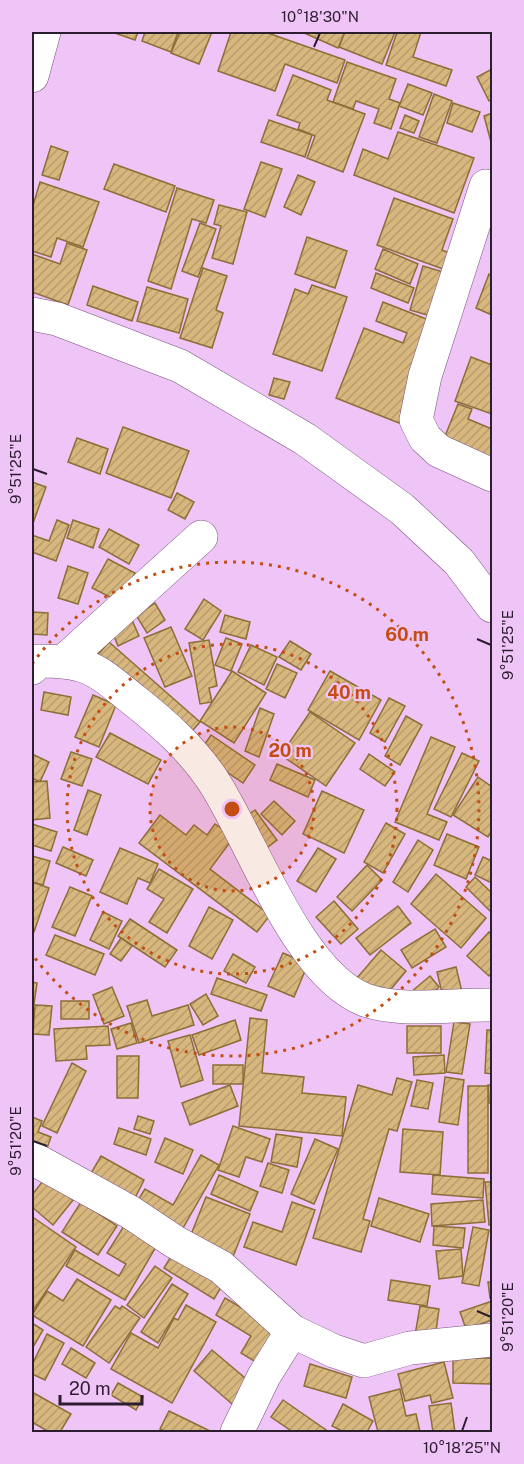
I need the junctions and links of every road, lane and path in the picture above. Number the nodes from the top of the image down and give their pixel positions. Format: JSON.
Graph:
{"nodes":[{"id":1,"x":44,"y":32,"type":"edge"},
{"id":2,"x":32,"y":76,"type":"edge"},
{"id":3,"x":486,"y":186,"type":"dead end"},
{"id":4,"x":32,"y":314,"type":"edge"},
{"id":5,"x":492,"y":475,"type":"edge"},
{"id":6,"x":201,"y":537,"type":"dead end"},
{"id":7,"x":492,"y":606,"type":"edge"},
{"id":8,"x":64,"y":661,"type":"junction"},
{"id":9,"x":32,"y":668,"type":"edge"},
{"id":10,"x":492,"y":1005,"type":"edge"},
{"id":11,"x":32,"y":1158,"type":"edge"},
{"id":12,"x":292,"y":1330,"type":"junction"},
{"id":13,"x":492,"y":1340,"type":"edge"},
{"id":14,"x":237,"y":1432,"type":"edge"}],
"edges":[{"from":1,"to":2,"type":"street"},
{"from":3,"to":5,"type":"street"},
{"from":4,"to":7,"type":"street"},
{"from":6,"to":8,"type":"street"},
{"from":8,"to":9,"type":"street"},
{"from":8,"to":10,"type":"street"},
{"from":11,"to":12,"type":"street"},
{"from":12,"to":13,"type":"street"},
{"from":12,"to":14,"type":"street"}]}
